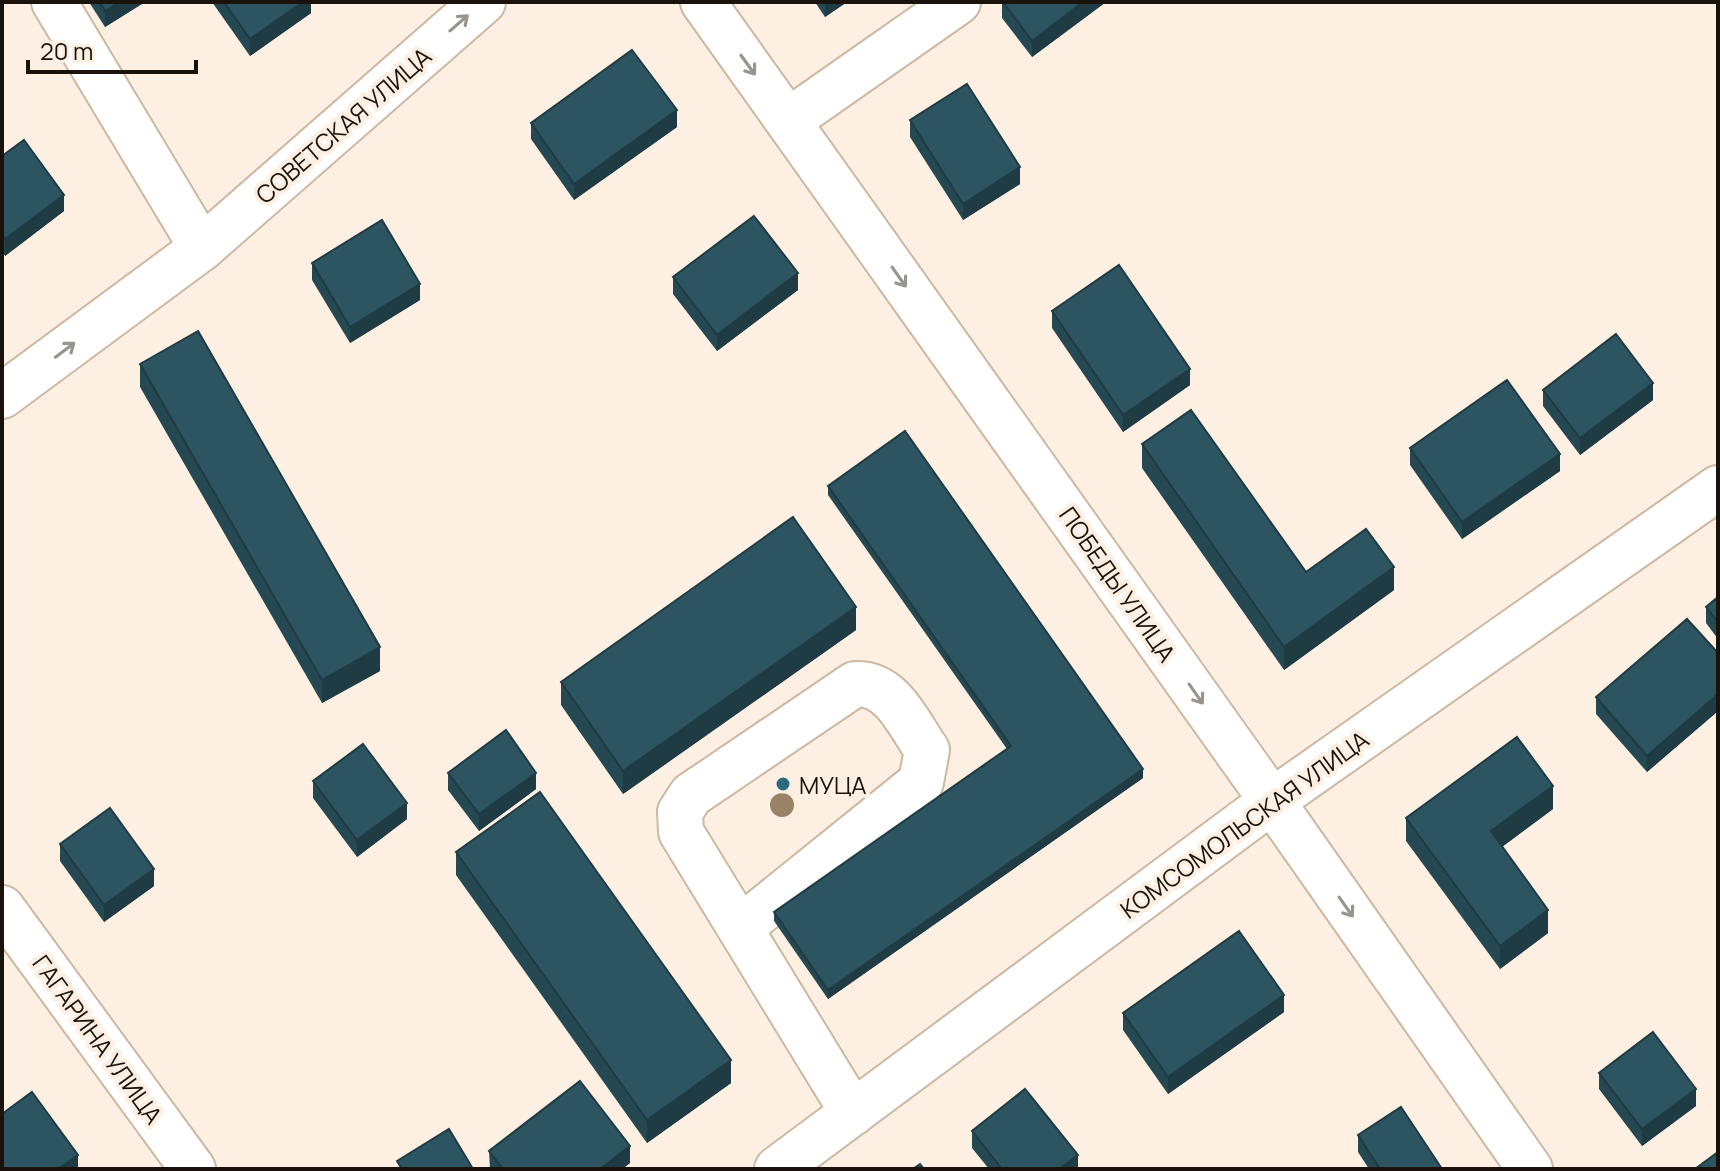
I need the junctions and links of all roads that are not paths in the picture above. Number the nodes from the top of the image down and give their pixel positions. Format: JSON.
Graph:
{"nodes":[{"id":1,"x":54,"y":2,"type":"edge"},
{"id":2,"x":483,"y":2,"type":"edge"},
{"id":3,"x":703,"y":2,"type":"edge"},
{"id":4,"x":958,"y":2,"type":"edge"},
{"id":5,"x":788,"y":121,"type":"junction"},
{"id":6,"x":202,"y":248,"type":"junction"},
{"id":7,"x":2,"y":396,"type":"edge"},
{"id":8,"x":1718,"y":488,"type":"edge"},
{"id":9,"x":1272,"y":801,"type":"junction"},
{"id":10,"x":2,"y":908,"type":"edge"},
{"id":11,"x":740,"y":928,"type":"junction"},
{"id":12,"x":853,"y":1113,"type":"junction"},
{"id":13,"x":193,"y":1169,"type":"edge"},
{"id":14,"x":777,"y":1169,"type":"edge"},
{"id":15,"x":1530,"y":1169,"type":"edge"}],
"edges":[{"from":1,"to":6,"type":"main road"},
{"from":6,"to":2,"type":"main road","name":"СОВЕТСКАЯ УЛИЦА","one_way":true},
{"from":3,"to":5,"type":"main road","name":"ПОБЕДЫ УЛИЦА","one_way":true},
{"from":4,"to":5,"type":"main road"},
{"from":5,"to":9,"type":"main road","name":"ПОБЕДЫ УЛИЦА","one_way":true},
{"from":7,"to":6,"type":"main road","name":"СОВЕТСКАЯ УЛИЦА","one_way":true},
{"from":8,"to":9,"type":"main road","name":"КОМСОМОЛЬСКАЯ УЛИЦА"},
{"from":9,"to":12,"type":"main road","name":"КОМСОМОЛЬСКАЯ УЛИЦА"},
{"from":9,"to":15,"type":"main road","name":"ПОБЕДЫ УЛИЦА","one_way":true},
{"from":10,"to":13,"type":"main road","name":"ГАГАРИНА УЛИЦА"},
{"from":11,"to":11,"type":"main road"},
{"from":11,"to":12,"type":"main road"},
{"from":12,"to":14,"type":"main road","name":"КОМСОМОЛЬСКАЯ УЛИЦА"}]}
